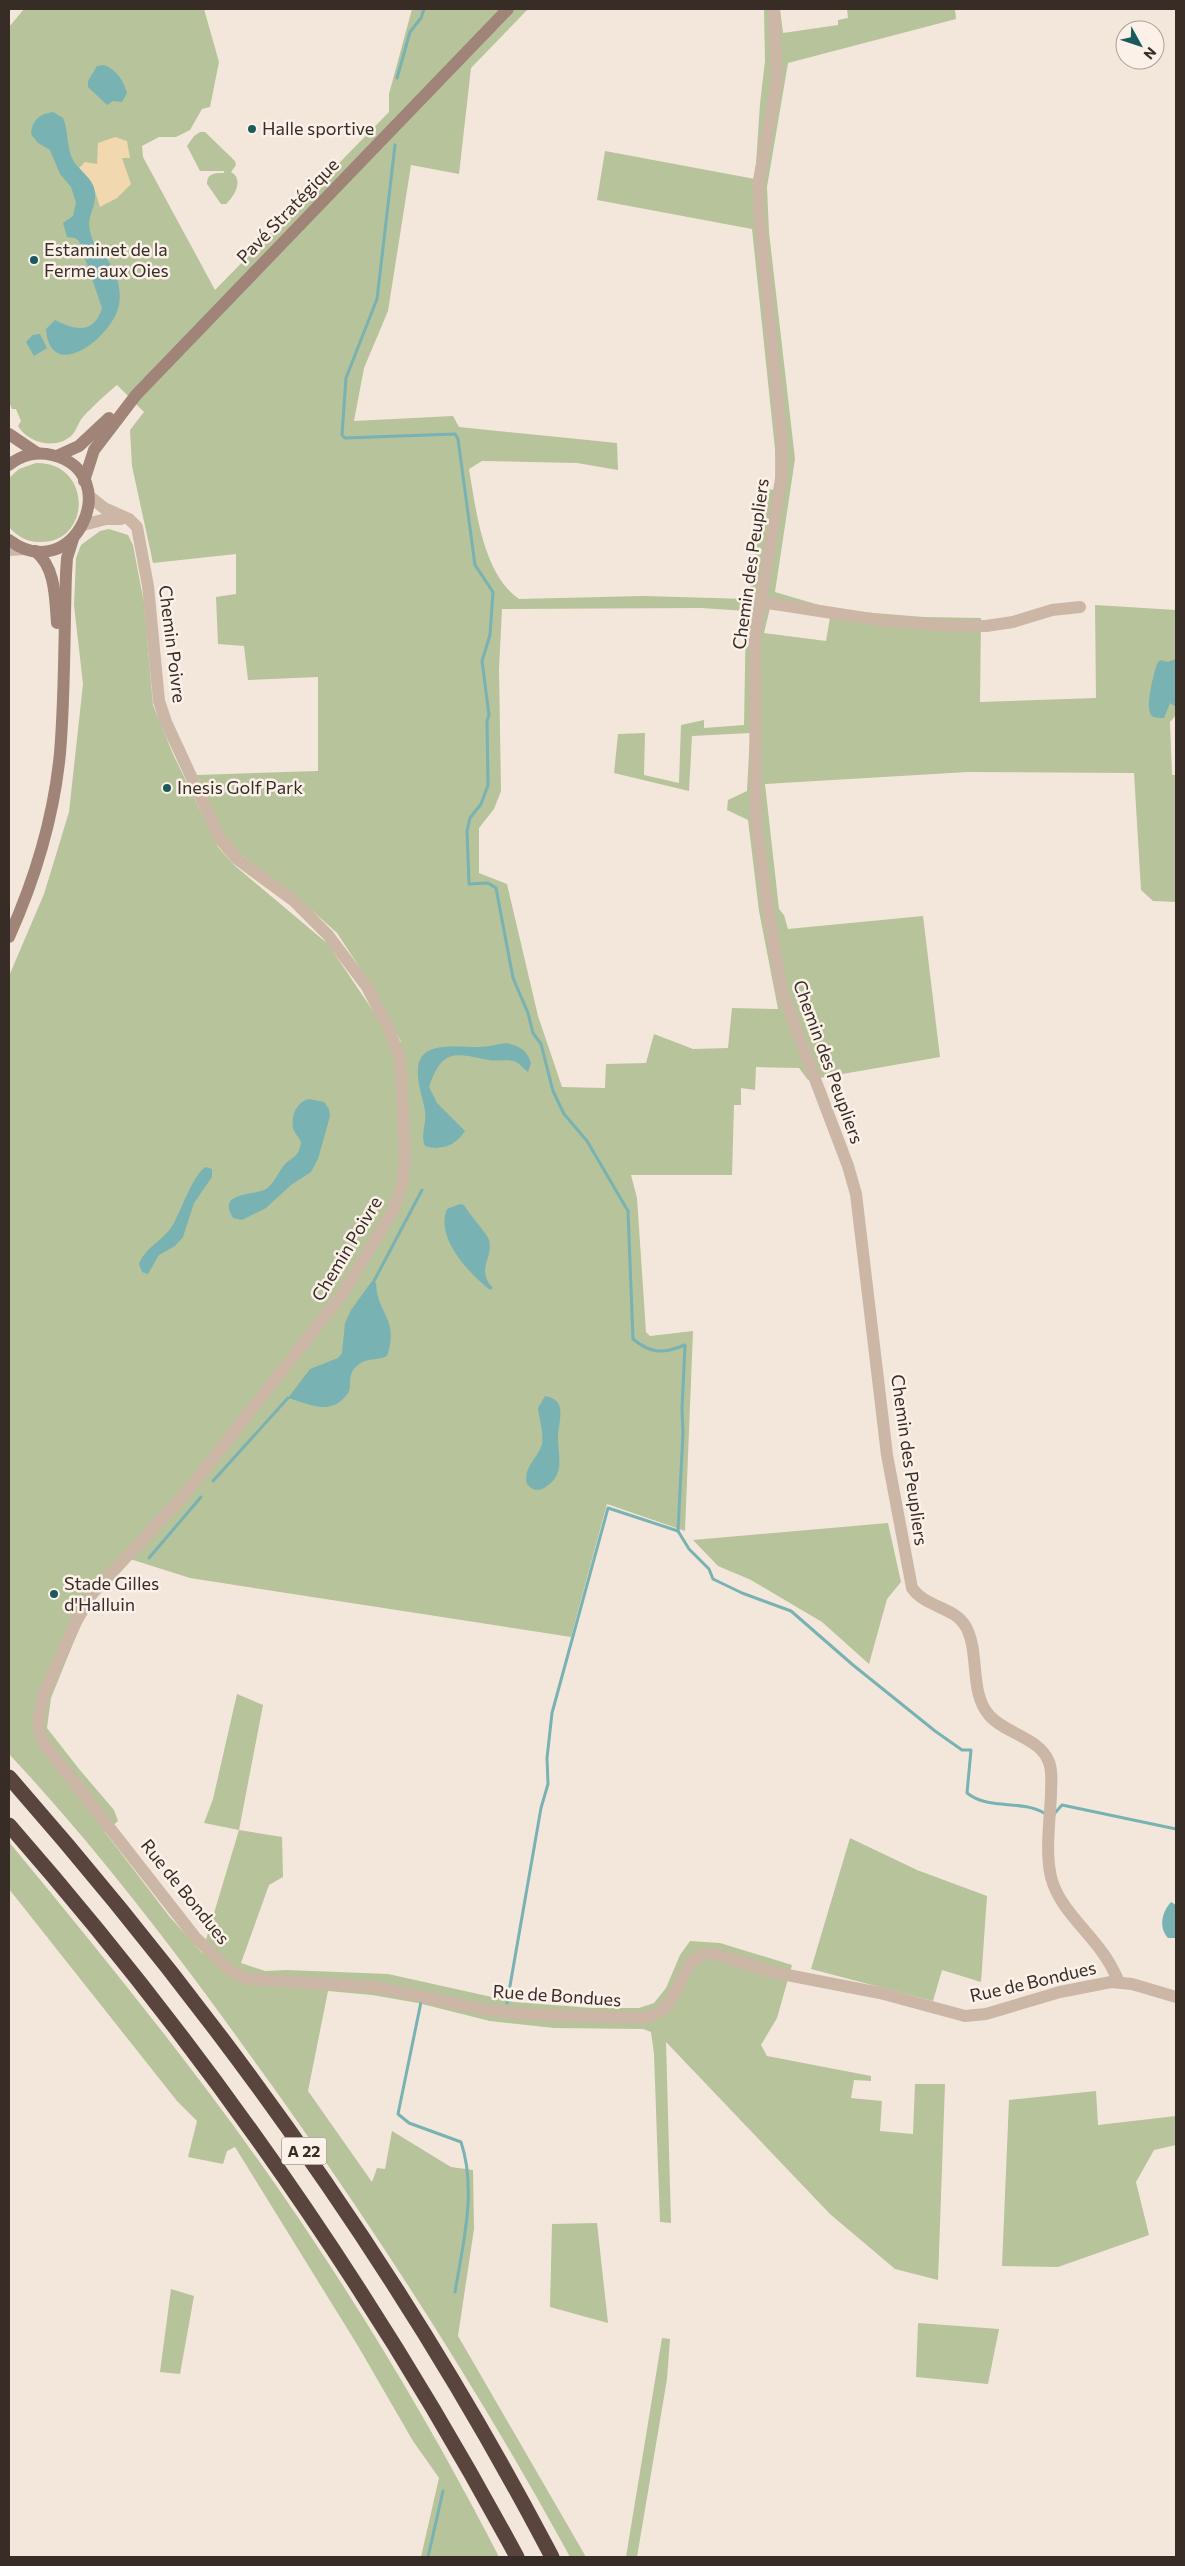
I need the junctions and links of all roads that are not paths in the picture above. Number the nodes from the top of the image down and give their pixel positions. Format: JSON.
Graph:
{"nodes":[{"id":1,"x":508,"y":9,"type":"edge"},
{"id":2,"x":774,"y":9,"type":"edge"},
{"id":3,"x":136,"y":395,"type":"junction"},
{"id":4,"x":9,"y":434,"type":"edge"},
{"id":5,"x":37,"y":453,"type":"junction"},
{"id":6,"x":57,"y":456,"type":"junction"},
{"id":7,"x":9,"y":464,"type":"edge"},
{"id":8,"x":84,"y":481,"type":"junction"},
{"id":9,"x":89,"y":496,"type":"junction"},
{"id":10,"x":83,"y":525,"type":"junction"},
{"id":11,"x":138,"y":532,"type":"junction"},
{"id":12,"x":73,"y":539,"type":"junction"},
{"id":13,"x":9,"y":540,"type":"edge"},
{"id":14,"x":9,"y":550,"type":"edge"},
{"id":15,"x":30,"y":550,"type":"junction"},
{"id":16,"x":760,"y":602,"type":"junction"},
{"id":17,"x":1080,"y":607,"type":"dead end"},
{"id":18,"x":62,"y":686,"type":"junction"},
{"id":19,"x":9,"y":937,"type":"edge"},
{"id":20,"x":38,"y":1730,"type":"joint"},
{"id":21,"x":9,"y":1777,"type":"edge"},
{"id":22,"x":9,"y":1825,"type":"edge"},
{"id":23,"x":1119,"y":1982,"type":"junction"},
{"id":24,"x":1176,"y":1998,"type":"edge"},
{"id":25,"x":517,"y":2557,"type":"edge"},
{"id":26,"x":552,"y":2557,"type":"edge"}],
"edges":[{"from":1,"to":3,"type":"main road","name":"Pavé Stratégique"},
{"from":2,"to":16,"type":"street","name":"Chemin des Peupliers"},
{"from":3,"to":6,"type":"main road","name":"Pavé Stratégique"},
{"from":3,"to":8,"type":"main road","name":"Pavé Stratégique"},
{"from":4,"to":5,"type":"main road"},
{"from":5,"to":6,"type":"main road"},
{"from":5,"to":7,"type":"main road"},
{"from":6,"to":8,"type":"main road"},
{"from":8,"to":9,"type":"main road"},
{"from":9,"to":10,"type":"main road"},
{"from":9,"to":11,"type":"street"},
{"from":10,"to":11,"type":"street"},
{"from":10,"to":12,"type":"main road"},
{"from":11,"to":20,"type":"street","name":"Chemin Poivre"},
{"from":12,"to":15,"type":"main road"},
{"from":12,"to":18,"type":"main road"},
{"from":13,"to":15,"type":"main road"},
{"from":14,"to":15,"type":"street"},
{"from":15,"to":18,"type":"main road"},
{"from":16,"to":17,"type":"street"},
{"from":16,"to":23,"type":"street","name":"Chemin des Peupliers"},
{"from":18,"to":19,"type":"main road"},
{"from":20,"to":23,"type":"street","name":"Rue de Bondues"},
{"from":21,"to":26,"type":"highway","number":"A 22"},
{"from":22,"to":25,"type":"highway","number":"A 22"},
{"from":23,"to":24,"type":"street"}]}
